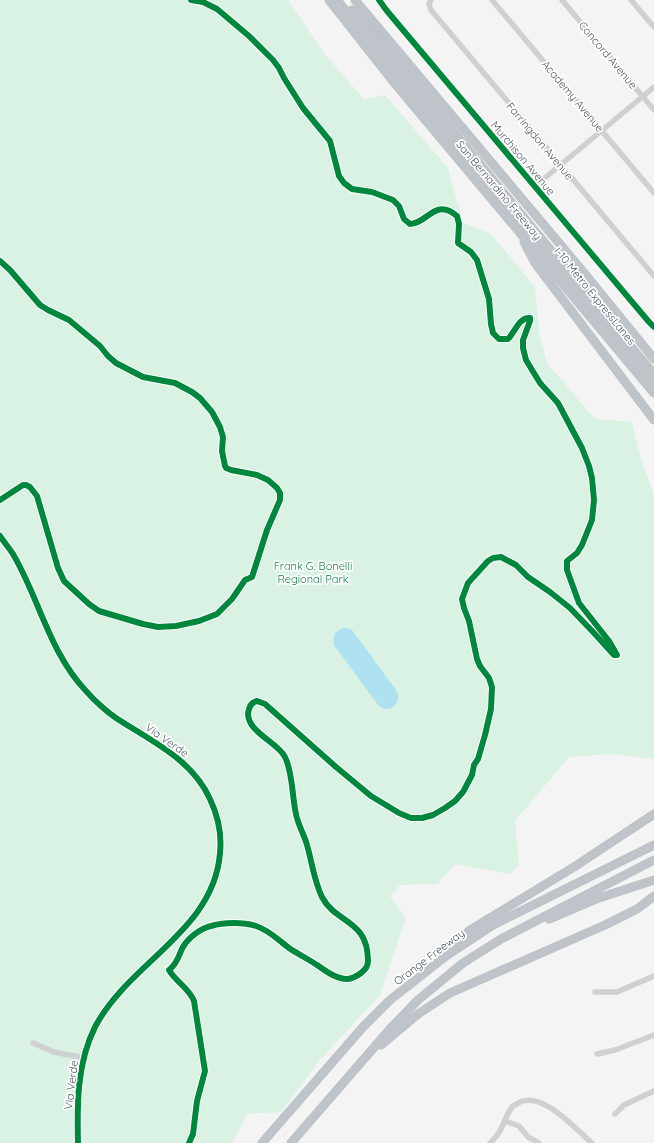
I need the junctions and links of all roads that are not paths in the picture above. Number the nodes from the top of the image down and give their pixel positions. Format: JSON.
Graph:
{"nodes":[{"id":1,"x":328,"y":0,"type":"edge"},
{"id":2,"x":337,"y":0,"type":"edge"},
{"id":3,"x":344,"y":0,"type":"edge"},
{"id":4,"x":355,"y":0,"type":"edge"},
{"id":5,"x":379,"y":0,"type":"edge"},
{"id":6,"x":492,"y":0,"type":"edge"},
{"id":7,"x":562,"y":0,"type":"edge"},
{"id":8,"x":631,"y":0,"type":"edge"},
{"id":9,"x":430,"y":2,"type":"edge"},
{"id":10,"x":654,"y":27,"type":"edge"},
{"id":11,"x":654,"y":87,"type":"edge"},
{"id":12,"x":642,"y":96,"type":"junction"},
{"id":13,"x":654,"y":110,"type":"edge"},
{"id":14,"x":602,"y":131,"type":"junction"},
{"id":15,"x":561,"y":165,"type":"junction"},
{"id":16,"x":534,"y":187,"type":"junction"},
{"id":17,"x":654,"y":193,"type":"edge"},
{"id":18,"x":516,"y":228,"type":"junction"},
{"id":19,"x":654,"y":276,"type":"edge"},
{"id":20,"x":654,"y":327,"type":"edge"},
{"id":21,"x":654,"y":359,"type":"edge"},
{"id":22,"x":654,"y":374,"type":"edge"},
{"id":23,"x":654,"y":383,"type":"edge"},
{"id":24,"x":654,"y":393,"type":"edge"},
{"id":25,"x":644,"y":408,"type":"junction"},
{"id":26,"x":654,"y":420,"type":"edge"},
{"id":27,"x":654,"y":427,"type":"edge"},
{"id":28,"x":0,"y":536,"type":"edge"},
{"id":29,"x":654,"y":811,"type":"edge"},
{"id":30,"x":654,"y":814,"type":"edge"},
{"id":31,"x":645,"y":820,"type":"junction"},
{"id":32,"x":654,"y":839,"type":"edge"},
{"id":33,"x":654,"y":845,"type":"edge"},
{"id":34,"x":654,"y":860,"type":"edge"},
{"id":35,"x":602,"y":870,"type":"junction"},
{"id":36,"x":654,"y":880,"type":"edge"},
{"id":37,"x":654,"y":896,"type":"edge"},
{"id":38,"x":526,"y":925,"type":"junction"},
{"id":39,"x":422,"y":974,"type":"junction"},
{"id":40,"x":654,"y":976,"type":"edge"},
{"id":41,"x":595,"y":992,"type":"dead end"},
{"id":42,"x":654,"y":1035,"type":"edge"},
{"id":43,"x":33,"y":1043,"type":"dead end"},
{"id":44,"x":597,"y":1054,"type":"dead end"},
{"id":45,"x":84,"y":1058,"type":"junction"},
{"id":46,"x":359,"y":1063,"type":"junction"},
{"id":47,"x":654,"y":1091,"type":"edge"},
{"id":48,"x":615,"y":1114,"type":"dead end"},
{"id":49,"x":505,"y":1121,"type":"junction"},
{"id":50,"x":78,"y":1143,"type":"edge"},
{"id":51,"x":262,"y":1143,"type":"edge"},
{"id":52,"x":291,"y":1143,"type":"edge"},
{"id":53,"x":490,"y":1143,"type":"edge"},
{"id":54,"x":539,"y":1143,"type":"edge"},
{"id":55,"x":592,"y":1143,"type":"edge"}],
"edges":[{"from":1,"to":18,"type":"highway","name":"San Bernardino Freeway"},
{"from":2,"to":23,"type":"highway","name":"I-10 Metro ExpressLanes"},
{"from":3,"to":22,"type":"highway","name":"I-10 Metro ExpressLanes"},
{"from":4,"to":21,"type":"highway","name":"San Bernardino Freeway"},
{"from":5,"to":16,"type":"street","name":"Murchison Avenue"},
{"from":6,"to":14,"type":"street","name":"Academy Avenue"},
{"from":7,"to":12,"type":"street","name":"Concord Avenue"},
{"from":8,"to":10,"type":"street"},
{"from":9,"to":15,"type":"street","name":"Farringdon Avenue"},
{"from":11,"to":12,"type":"street"},
{"from":12,"to":13,"type":"street","name":"Concord Avenue"},
{"from":12,"to":14,"type":"street"},
{"from":14,"to":15,"type":"street"},
{"from":14,"to":17,"type":"street","name":"Academy Avenue"},
{"from":15,"to":16,"type":"street"},
{"from":15,"to":19,"type":"street","name":"Farringdon Avenue"},
{"from":16,"to":20,"type":"street","name":"Murchison Avenue"},
{"from":18,"to":24,"type":"highway","name":"San Bernardino Freeway"},
{"from":18,"to":25,"type":"highway"},
{"from":25,"to":26,"type":"highway"},
{"from":25,"to":27,"type":"highway"},
{"from":28,"to":45,"type":"main road","name":"Via Verde"},
{"from":29,"to":31,"type":"highway"},
{"from":30,"to":31,"type":"highway"},
{"from":31,"to":39,"type":"highway"},
{"from":32,"to":35,"type":"highway"},
{"from":33,"to":35,"type":"highway","name":"Orange Freeway"},
{"from":34,"to":38,"type":"highway"},
{"from":35,"to":39,"type":"highway","name":"Orange Freeway"},
{"from":36,"to":38,"type":"highway"},
{"from":37,"to":46,"type":"highway"},
{"from":38,"to":46,"type":"highway"},
{"from":39,"to":51,"type":"highway","name":"Orange Freeway"},
{"from":40,"to":41,"type":"street"},
{"from":42,"to":44,"type":"street"},
{"from":43,"to":45,"type":"street"},
{"from":45,"to":50,"type":"main road","name":"Via Verde"},
{"from":46,"to":52,"type":"highway"},
{"from":47,"to":48,"type":"street"},
{"from":49,"to":53,"type":"street"},
{"from":49,"to":54,"type":"street"},
{"from":49,"to":55,"type":"street"}]}
